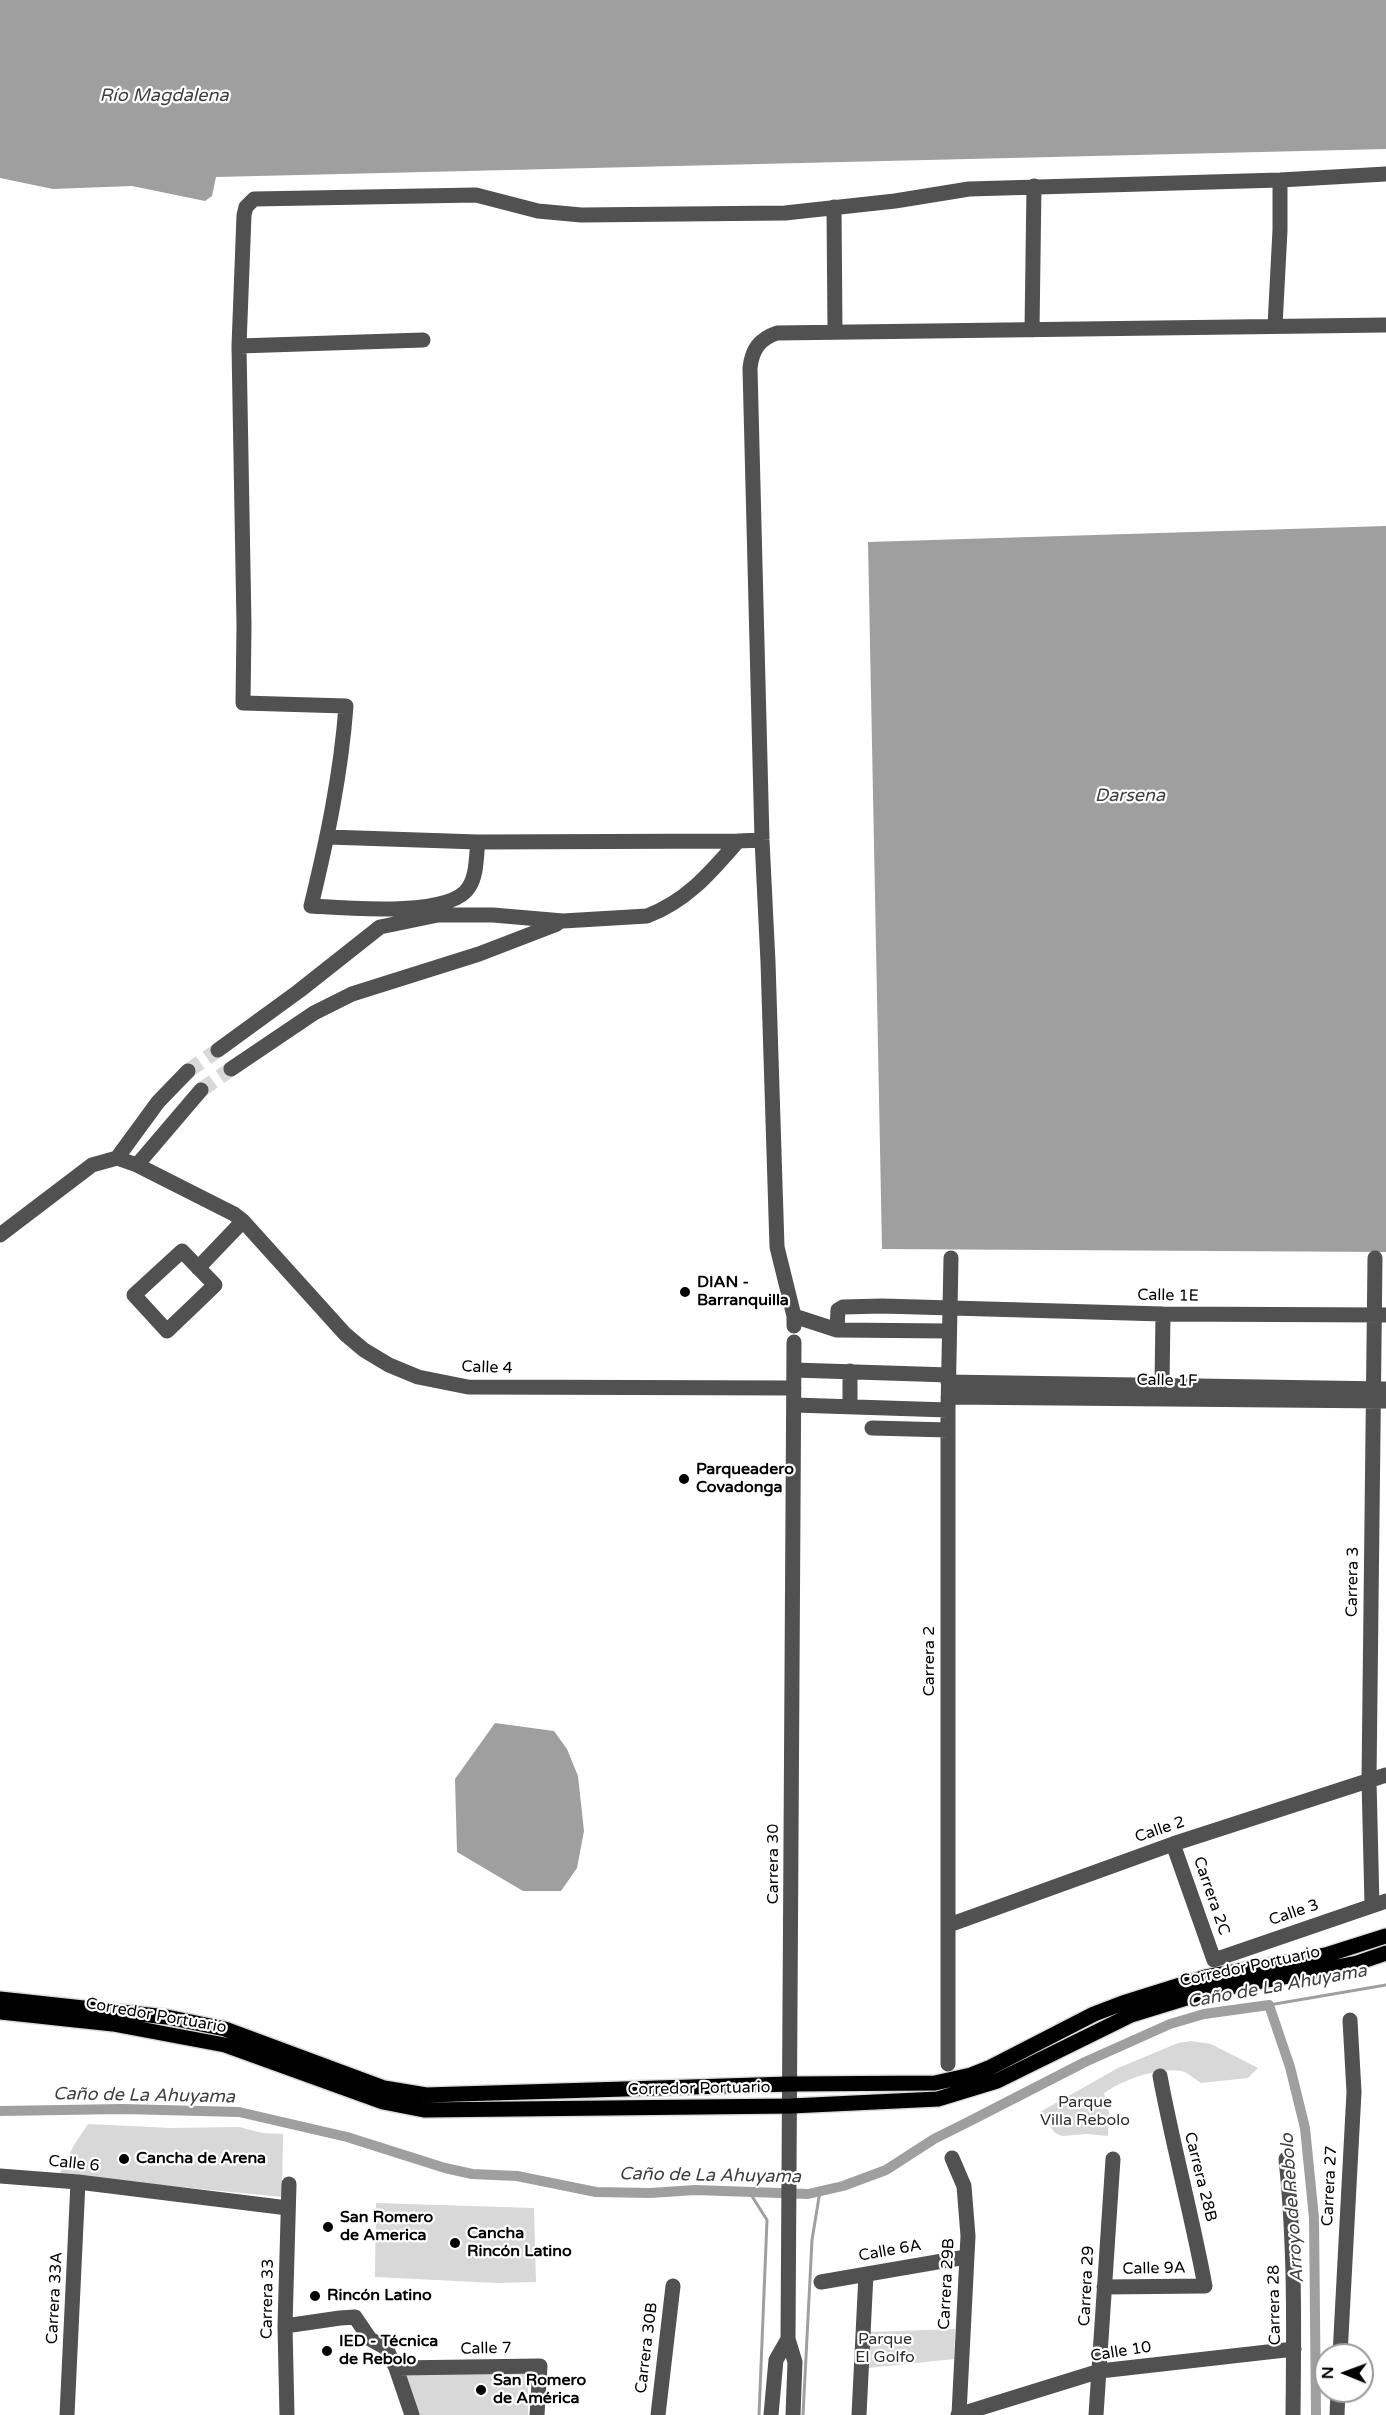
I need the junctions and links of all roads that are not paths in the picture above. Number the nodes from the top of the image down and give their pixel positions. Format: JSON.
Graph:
{"nodes":[{"id":1,"x":1386,"y":174,"type":"edge"},
{"id":2,"x":1280,"y":180,"type":"junction"},
{"id":3,"x":1034,"y":186,"type":"junction"},
{"id":4,"x":834,"y":207,"type":"junction"},
{"id":5,"x":1386,"y":325,"type":"edge"},
{"id":6,"x":1275,"y":326,"type":"junction"},
{"id":7,"x":1032,"y":330,"type":"junction"},
{"id":8,"x":835,"y":332,"type":"junction"},
{"id":9,"x":423,"y":340,"type":"dead end"},
{"id":10,"x":239,"y":346,"type":"junction"},
{"id":11,"x":328,"y":837,"type":"junction"},
{"id":12,"x":762,"y":840,"type":"junction"},
{"id":13,"x":738,"y":841,"type":"junction"},
{"id":14,"x":478,"y":842,"type":"junction"},
{"id":15,"x":563,"y":921,"type":"junction"},
{"id":16,"x":218,"y":1050,"type":"tunnel mouth"},
{"id":17,"x":231,"y":1069,"type":"tunnel mouth"},
{"id":18,"x":188,"y":1071,"type":"tunnel mouth"},
{"id":19,"x":201,"y":1089,"type":"tunnel mouth"},
{"id":20,"x":117,"y":1158,"type":"junction"},
{"id":21,"x":137,"y":1164,"type":"junction"},
{"id":22,"x":243,"y":1221,"type":"junction"},
{"id":23,"x":0,"y":1235,"type":"edge"},
{"id":24,"x":951,"y":1258,"type":"dead end"},
{"id":25,"x":1376,"y":1258,"type":"dead end"},
{"id":26,"x":198,"y":1268,"type":"junction"},
{"id":27,"x":950,"y":1307,"type":"junction"},
{"id":28,"x":1163,"y":1314,"type":"junction"},
{"id":29,"x":1380,"y":1315,"type":"edge"},
{"id":30,"x":794,"y":1328,"type":"junction"},
{"id":31,"x":837,"y":1330,"type":"junction"},
{"id":32,"x":949,"y":1331,"type":"junction"},
{"id":33,"x":794,"y":1370,"type":"junction"},
{"id":34,"x":850,"y":1371,"type":"junction"},
{"id":35,"x":1162,"y":1384,"type":"junction"},
{"id":36,"x":794,"y":1388,"type":"junction"},
{"id":37,"x":948,"y":1391,"type":"junction"},
{"id":38,"x":1185,"y":1392,"type":"junction"},
{"id":39,"x":1380,"y":1395,"type":"edge"},
{"id":40,"x":794,"y":1405,"type":"junction"},
{"id":41,"x":850,"y":1406,"type":"junction"},
{"id":42,"x":872,"y":1428,"type":"dead end"},
{"id":43,"x":948,"y":1430,"type":"junction"},
{"id":44,"x":1386,"y":1775,"type":"edge"},
{"id":45,"x":1369,"y":1780,"type":"junction"},
{"id":46,"x":1173,"y":1844,"type":"junction"},
{"id":47,"x":1379,"y":1903,"type":"edge"},
{"id":48,"x":949,"y":1925,"type":"junction"},
{"id":49,"x":1386,"y":1936,"type":"edge"},
{"id":50,"x":1386,"y":1953,"type":"edge"},
{"id":51,"x":1214,"y":1975,"type":"junction"},
{"id":52,"x":0,"y":1999,"type":"edge"},
{"id":53,"x":0,"y":2012,"type":"edge"},
{"id":54,"x":1350,"y":2020,"type":"dead end"},
{"id":55,"x":948,"y":2064,"type":"dead end"},
{"id":56,"x":1160,"y":2076,"type":"dead end"},
{"id":57,"x":790,"y":2084,"type":"junction"},
{"id":58,"x":791,"y":2106,"type":"junction"},
{"id":59,"x":952,"y":2158,"type":"dead end"},
{"id":60,"x":1113,"y":2158,"type":"dead end"},
{"id":61,"x":1286,"y":2159,"type":"dead end"},
{"id":62,"x":0,"y":2176,"type":"edge"},
{"id":63,"x":78,"y":2182,"type":"junction"},
{"id":64,"x":289,"y":2184,"type":"dead end"},
{"id":65,"x":288,"y":2208,"type":"junction"},
{"id":66,"x":966,"y":2257,"type":"junction"},
{"id":67,"x":866,"y":2274,"type":"junction"},
{"id":68,"x":821,"y":2282,"type":"dead end"},
{"id":69,"x":673,"y":2286,"type":"dead end"},
{"id":70,"x":1204,"y":2286,"type":"joint"},
{"id":71,"x":1104,"y":2288,"type":"junction"},
{"id":72,"x":285,"y":2326,"type":"junction"},
{"id":73,"x":788,"y":2339,"type":"junction"},
{"id":74,"x":1341,"y":2343,"type":"edge"},
{"id":75,"x":1294,"y":2349,"type":"junction"},
{"id":76,"x":396,"y":2368,"type":"junction"},
{"id":77,"x":1100,"y":2371,"type":"junction"},
{"id":78,"x":67,"y":2415,"type":"edge"},
{"id":79,"x":287,"y":2415,"type":"edge"},
{"id":80,"x":412,"y":2415,"type":"edge"},
{"id":81,"x":537,"y":2415,"type":"edge"},
{"id":82,"x":658,"y":2415,"type":"edge"},
{"id":83,"x":771,"y":2415,"type":"edge"},
{"id":84,"x":793,"y":2415,"type":"edge"},
{"id":85,"x":859,"y":2415,"type":"edge"},
{"id":86,"x":958,"y":2415,"type":"edge"},
{"id":87,"x":1096,"y":2415,"type":"edge"},
{"id":88,"x":1293,"y":2415,"type":"edge"}],
"edges":[{"from":1,"to":2,"type":"street"},
{"from":2,"to":3,"type":"street"},
{"from":2,"to":6,"type":"street"},
{"from":3,"to":4,"type":"street"},
{"from":3,"to":7,"type":"street"},
{"from":4,"to":8,"type":"street"},
{"from":4,"to":10,"type":"street"},
{"from":5,"to":6,"type":"street","name":"Carrera 30"},
{"from":6,"to":7,"type":"street","name":"Carrera 30"},
{"from":7,"to":8,"type":"street","name":"Carrera 30"},
{"from":8,"to":12,"type":"street","name":"Carrera 30"},
{"from":9,"to":10,"type":"street"},
{"from":10,"to":11,"type":"street"},
{"from":11,"to":14,"type":"street"},
{"from":11,"to":14,"type":"street"},
{"from":12,"to":13,"type":"street"},
{"from":12,"to":30,"type":"street","name":"Carrera 30"},
{"from":13,"to":14,"type":"street"},
{"from":13,"to":15,"type":"street"},
{"from":15,"to":16,"type":"street"},
{"from":15,"to":17,"type":"street"},
{"from":18,"to":20,"type":"street"},
{"from":19,"to":21,"type":"street"},
{"from":20,"to":21,"type":"street","name":"Calle 4"},
{"from":20,"to":23,"type":"street"},
{"from":21,"to":22,"type":"street","name":"Calle 4"},
{"from":22,"to":26,"type":"street"},
{"from":22,"to":36,"type":"street","name":"Calle 4"},
{"from":24,"to":27,"type":"street","name":"Carrera 2"},
{"from":25,"to":29,"type":"street","name":"Carrera 3"},
{"from":26,"to":26,"type":"street"},
{"from":27,"to":28,"type":"street","name":"Calle 1E"},
{"from":27,"to":31,"type":"street","name":"Calle 1E"},
{"from":27,"to":32,"type":"street","name":"Carrera 2"},
{"from":28,"to":29,"type":"street","name":"Calle 1E"},
{"from":28,"to":35,"type":"street"},
{"from":29,"to":39,"type":"street","name":"Carrera 3"},
{"from":30,"to":31,"type":"street"},
{"from":30,"to":33,"type":"street","name":"Carrera 30"},
{"from":31,"to":32,"type":"street"},
{"from":32,"to":37,"type":"street","name":"Carrera 2"},
{"from":33,"to":34,"type":"street","name":"Calle 1F"},
{"from":33,"to":36,"type":"street","name":"Carrera 30"},
{"from":34,"to":37,"type":"street","name":"Calle 1F"},
{"from":34,"to":41,"type":"street"},
{"from":35,"to":37,"type":"street","name":"Calle 1F"},
{"from":35,"to":38,"type":"street","name":"Calle 1F"},
{"from":36,"to":40,"type":"street","name":"Carrera 30"},
{"from":37,"to":38,"type":"street","name":"Calle 1F"},
{"from":37,"to":41,"type":"street","name":"Calle 1F"},
{"from":37,"to":43,"type":"street","name":"Carrera 2"},
{"from":38,"to":39,"type":"street","name":"Calle 1F"},
{"from":39,"to":45,"type":"street","name":"Carrera 3"},
{"from":40,"to":41,"type":"street","name":"Calle 1F"},
{"from":40,"to":57,"type":"street","name":"Carrera 30"},
{"from":42,"to":43,"type":"street"},
{"from":43,"to":48,"type":"street","name":"Carrera 2"},
{"from":44,"to":45,"type":"street","name":"Calle 2"},
{"from":45,"to":46,"type":"street","name":"Calle 2"},
{"from":45,"to":47,"type":"street","name":"Carrera 3"},
{"from":46,"to":48,"type":"street","name":"Calle 2"},
{"from":46,"to":51,"type":"street","name":"Carrera 2C"},
{"from":47,"to":51,"type":"street","name":"Calle 3"},
{"from":48,"to":55,"type":"street","name":"Carrera 2"},
{"from":49,"to":51,"type":"main road","name":"Corredor Portuario"},
{"from":50,"to":51,"type":"main road","name":"Corredor Portuario"},
{"from":51,"to":57,"type":"main road","name":"Corredor Portuario"},
{"from":51,"to":58,"type":"main road","name":"Corredor Portuario"},
{"from":52,"to":57,"type":"main road","name":"Corredor Portuario"},
{"from":53,"to":58,"type":"main road","name":"Corredor Portuario"},
{"from":54,"to":74,"type":"street","name":"Carrera 27"},
{"from":56,"to":70,"type":"street","name":"Carrera 28B"},
{"from":57,"to":58,"type":"street","name":"Carrera 30"},
{"from":58,"to":73,"type":"street","name":"Carrera 30"},
{"from":59,"to":66,"type":"street","name":"Carrera 29B"},
{"from":60,"to":71,"type":"street","name":"Carrera 29"},
{"from":61,"to":75,"type":"street","name":"Carrera 28"},
{"from":62,"to":63,"type":"street","name":"Calle 6"},
{"from":63,"to":65,"type":"street","name":"Calle 6"},
{"from":63,"to":78,"type":"street","name":"Carrera 33A"},
{"from":64,"to":65,"type":"street","name":"Carrera 33"},
{"from":65,"to":72,"type":"street","name":"Carrera 33"},
{"from":66,"to":67,"type":"street","name":"Calle 6A"},
{"from":66,"to":86,"type":"street","name":"Carrera 29B"},
{"from":67,"to":68,"type":"street","name":"Calle 6A"},
{"from":67,"to":85,"type":"street"},
{"from":69,"to":82,"type":"street","name":"Carrera 30B"},
{"from":70,"to":71,"type":"street","name":"Calle 9A"},
{"from":71,"to":77,"type":"street","name":"Carrera 29"},
{"from":72,"to":76,"type":"street"},
{"from":72,"to":79,"type":"street","name":"Carrera 33"},
{"from":73,"to":83,"type":"street","name":"Carrera 30"},
{"from":73,"to":84,"type":"street","name":"Carrera 30"},
{"from":75,"to":77,"type":"street","name":"Calle 10"},
{"from":75,"to":88,"type":"street","name":"Carrera 28"},
{"from":76,"to":80,"type":"street"},
{"from":76,"to":81,"type":"street","name":"Calle 7"},
{"from":77,"to":86,"type":"street","name":"Calle 10"},
{"from":77,"to":87,"type":"street","name":"Carrera 29"}]}
